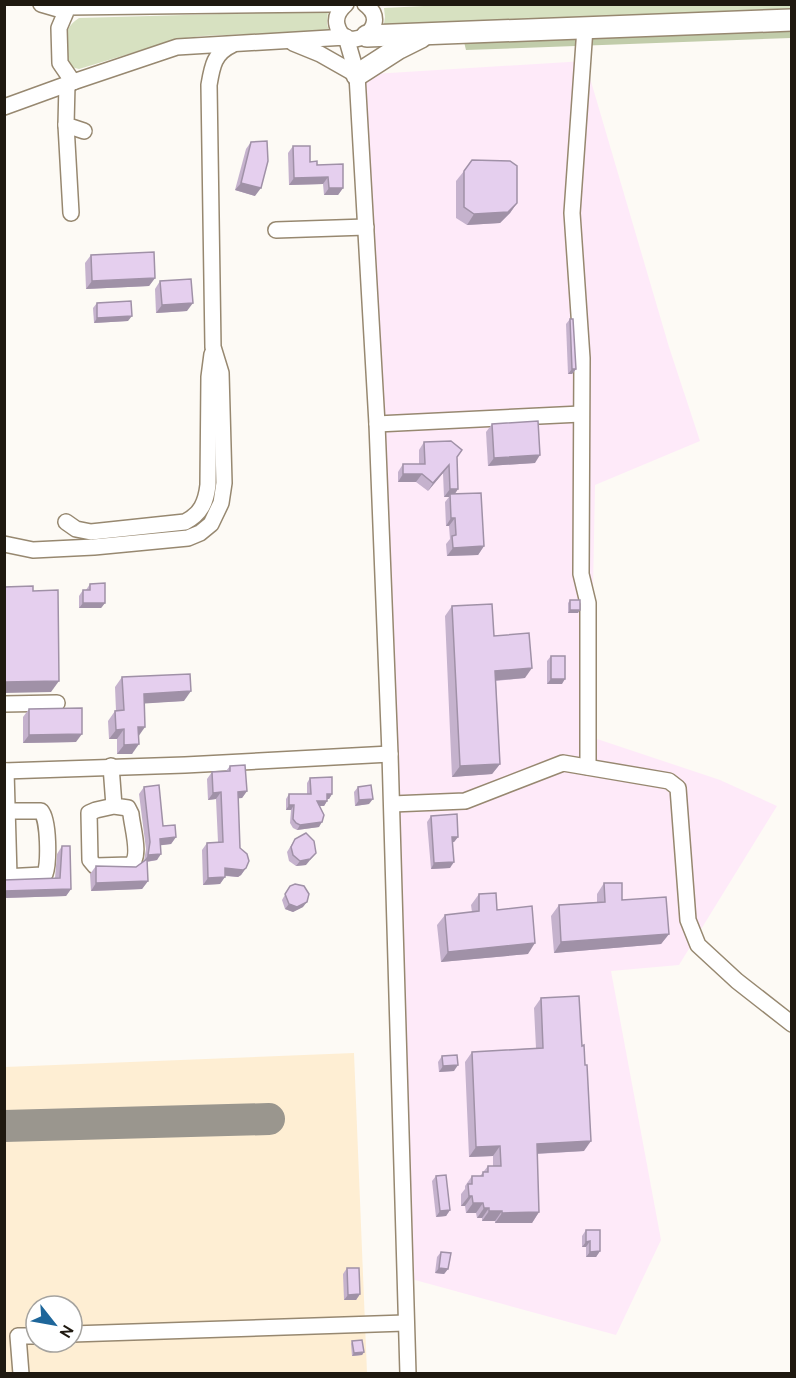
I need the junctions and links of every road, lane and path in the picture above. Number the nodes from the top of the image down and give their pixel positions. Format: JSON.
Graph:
{"nodes":[{"id":1,"x":41,"y":4,"type":"edge"},
{"id":2,"x":330,"y":4,"type":"edge"},
{"id":3,"x":346,"y":4,"type":"edge"},
{"id":4,"x":364,"y":4,"type":"edge"},
{"id":5,"x":67,"y":8,"type":"edge"},
{"id":6,"x":792,"y":20,"type":"edge"},
{"id":7,"x":585,"y":28,"type":"junction"},
{"id":8,"x":426,"y":35,"type":"junction"},
{"id":9,"x":356,"y":37,"type":"junction"},
{"id":10,"x":286,"y":41,"type":"junction"},
{"id":11,"x":235,"y":44,"type":"junction"},
{"id":12,"x":357,"y":75,"type":"junction"},
{"id":13,"x":70,"y":83,"type":"junction"},
{"id":14,"x":4,"y":107,"type":"edge"},
{"id":15,"x":66,"y":125,"type":"junction"},
{"id":16,"x":84,"y":131,"type":"dead end"},
{"id":17,"x":71,"y":213,"type":"dead end"},
{"id":18,"x":366,"y":227,"type":"junction"},
{"id":19,"x":276,"y":230,"type":"dead end"},
{"id":20,"x":213,"y":347,"type":"junction"},
{"id":21,"x":581,"y":414,"type":"junction"},
{"id":22,"x":377,"y":424,"type":"junction"},
{"id":23,"x":62,"y":523,"type":"dead end"},
{"id":24,"x":4,"y":544,"type":"edge"},
{"id":25,"x":33,"y":550,"type":"junction"},
{"id":26,"x":4,"y":555,"type":"edge"},
{"id":27,"x":57,"y":703,"type":"dead end"},
{"id":28,"x":4,"y":704,"type":"edge"},
{"id":29,"x":390,"y":754,"type":"junction"},
{"id":30,"x":111,"y":766,"type":"junction"},
{"id":31,"x":588,"y":767,"type":"junction"},
{"id":32,"x":5,"y":771,"type":"edge"},
{"id":33,"x":392,"y":804,"type":"junction"},
{"id":34,"x":114,"y":806,"type":"junction"},
{"id":35,"x":5,"y":811,"type":"edge"},
{"id":36,"x":7,"y":877,"type":"edge"},
{"id":37,"x":792,"y":1024,"type":"edge"},
{"id":38,"x":405,"y":1323,"type":"junction"},
{"id":39,"x":84,"y":1334,"type":"edge"},
{"id":40,"x":11,"y":1336,"type":"edge"},
{"id":41,"x":21,"y":1374,"type":"edge"},
{"id":42,"x":408,"y":1374,"type":"edge"}],
"edges":[{"from":1,"to":5,"type":"street"},
{"from":2,"to":5,"type":"street"},
{"from":3,"to":9,"type":"street"},
{"from":4,"to":9,"type":"street"},
{"from":5,"to":13,"type":"street"},
{"from":6,"to":7,"type":"highway"},
{"from":7,"to":8,"type":"highway"},
{"from":7,"to":21,"type":"street"},
{"from":8,"to":9,"type":"highway"},
{"from":8,"to":12,"type":"highway"},
{"from":9,"to":10,"type":"street"},
{"from":9,"to":12,"type":"street"},
{"from":10,"to":11,"type":"street"},
{"from":10,"to":12,"type":"street"},
{"from":11,"to":13,"type":"street"},
{"from":11,"to":20,"type":"street"},
{"from":12,"to":18,"type":"street"},
{"from":13,"to":14,"type":"street"},
{"from":13,"to":15,"type":"street"},
{"from":15,"to":16,"type":"street"},
{"from":15,"to":17,"type":"street"},
{"from":18,"to":19,"type":"street"},
{"from":18,"to":22,"type":"street"},
{"from":20,"to":23,"type":"street"},
{"from":20,"to":25,"type":"street"},
{"from":21,"to":22,"type":"street"},
{"from":21,"to":31,"type":"street"},
{"from":22,"to":29,"type":"street"},
{"from":24,"to":25,"type":"street"},
{"from":25,"to":26,"type":"street"},
{"from":27,"to":28,"type":"street"},
{"from":29,"to":30,"type":"street"},
{"from":29,"to":33,"type":"street"},
{"from":30,"to":32,"type":"street"},
{"from":30,"to":34,"type":"street"},
{"from":31,"to":33,"type":"street"},
{"from":31,"to":37,"type":"street"},
{"from":32,"to":35,"type":"street"},
{"from":33,"to":38,"type":"street"},
{"from":34,"to":34,"type":"street"},
{"from":35,"to":36,"type":"street"},
{"from":35,"to":36,"type":"street"},
{"from":38,"to":39,"type":"street"},
{"from":38,"to":42,"type":"street"},
{"from":40,"to":41,"type":"street"}]}
